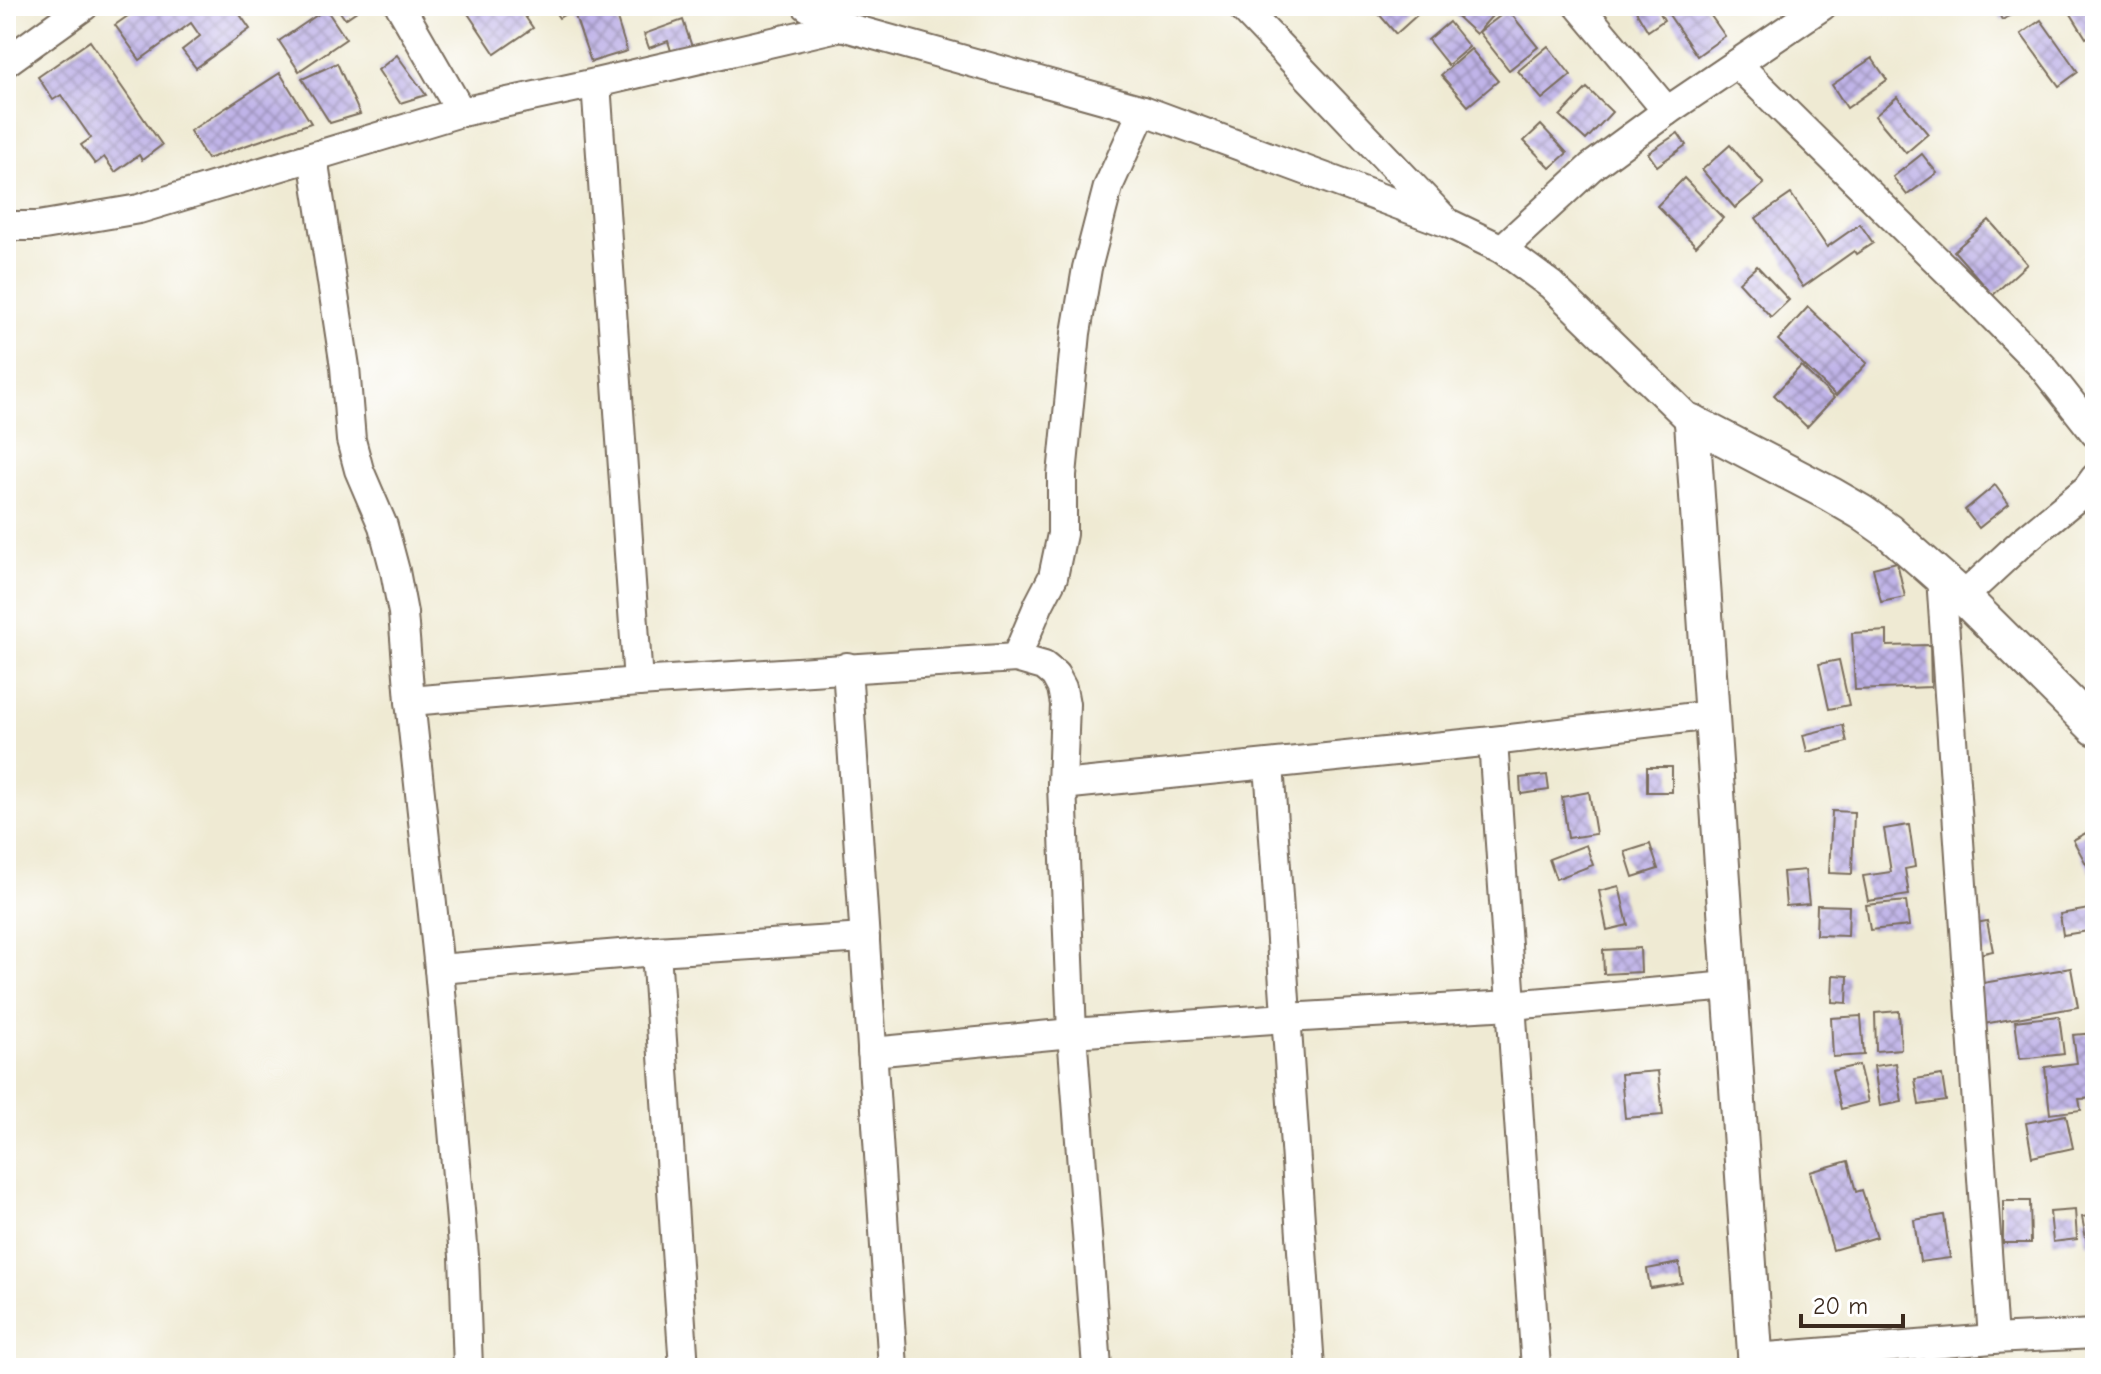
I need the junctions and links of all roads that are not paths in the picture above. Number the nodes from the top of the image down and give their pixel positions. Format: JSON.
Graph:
{"nodes":[{"id":1,"x":84,"y":6,"type":"edge"},
{"id":2,"x":400,"y":6,"type":"edge"},
{"id":3,"x":807,"y":6,"type":"edge"},
{"id":4,"x":1241,"y":6,"type":"edge"},
{"id":5,"x":1579,"y":6,"type":"edge"},
{"id":6,"x":1822,"y":6,"type":"edge"},
{"id":7,"x":842,"y":26,"type":"junction"},
{"id":8,"x":6,"y":62,"type":"edge"},
{"id":9,"x":1737,"y":64,"type":"junction"},
{"id":10,"x":596,"y":83,"type":"junction"},
{"id":11,"x":1143,"y":110,"type":"junction"},
{"id":12,"x":1667,"y":111,"type":"junction"},
{"id":13,"x":461,"y":112,"type":"junction"},
{"id":14,"x":313,"y":157,"type":"junction"},
{"id":15,"x":1448,"y":223,"type":"junction"},
{"id":16,"x":6,"y":226,"type":"edge"},
{"id":17,"x":1502,"y":249,"type":"junction"},
{"id":18,"x":1692,"y":422,"type":"junction"},
{"id":19,"x":2095,"y":433,"type":"edge"},
{"id":20,"x":2095,"y":478,"type":"edge"},
{"id":21,"x":1952,"y":587,"type":"junction"},
{"id":22,"x":1016,"y":658,"type":"junction"},
{"id":23,"x":847,"y":667,"type":"junction"},
{"id":24,"x":638,"y":682,"type":"junction"},
{"id":25,"x":410,"y":701,"type":"junction"},
{"id":26,"x":1712,"y":715,"type":"junction"},
{"id":27,"x":2095,"y":728,"type":"edge"},
{"id":28,"x":1493,"y":741,"type":"junction"},
{"id":29,"x":1269,"y":764,"type":"junction"},
{"id":30,"x":1062,"y":785,"type":"junction"},
{"id":31,"x":865,"y":938,"type":"junction"},
{"id":32,"x":656,"y":951,"type":"junction"},
{"id":33,"x":439,"y":969,"type":"junction"},
{"id":34,"x":1730,"y":986,"type":"junction"},
{"id":35,"x":1511,"y":1005,"type":"junction"},
{"id":36,"x":1286,"y":1018,"type":"junction"},
{"id":37,"x":1072,"y":1033,"type":"junction"},
{"id":38,"x":872,"y":1052,"type":"junction"},
{"id":39,"x":2095,"y":1334,"type":"edge"},
{"id":40,"x":1993,"y":1339,"type":"junction"},
{"id":41,"x":1756,"y":1363,"type":"edge"},
{"id":42,"x":468,"y":1368,"type":"edge"},
{"id":43,"x":684,"y":1368,"type":"edge"},
{"id":44,"x":893,"y":1368,"type":"edge"},
{"id":45,"x":1097,"y":1368,"type":"edge"},
{"id":46,"x":1310,"y":1368,"type":"edge"},
{"id":47,"x":1536,"y":1368,"type":"edge"}],
"edges":[{"from":1,"to":8,"type":"street"},
{"from":2,"to":13,"type":"street"},
{"from":3,"to":7,"type":"street"},
{"from":4,"to":15,"type":"street"},
{"from":5,"to":12,"type":"street"},
{"from":6,"to":9,"type":"street"},
{"from":7,"to":10,"type":"street"},
{"from":7,"to":11,"type":"street"},
{"from":9,"to":12,"type":"street"},
{"from":9,"to":19,"type":"street"},
{"from":10,"to":13,"type":"street"},
{"from":10,"to":24,"type":"street"},
{"from":11,"to":15,"type":"street"},
{"from":11,"to":22,"type":"street"},
{"from":12,"to":17,"type":"street"},
{"from":13,"to":14,"type":"street"},
{"from":14,"to":16,"type":"street"},
{"from":14,"to":25,"type":"street"},
{"from":15,"to":17,"type":"street"},
{"from":17,"to":18,"type":"street"},
{"from":18,"to":21,"type":"street"},
{"from":18,"to":26,"type":"street"},
{"from":20,"to":21,"type":"street"},
{"from":21,"to":27,"type":"street"},
{"from":21,"to":40,"type":"street"},
{"from":22,"to":23,"type":"street"},
{"from":22,"to":30,"type":"street"},
{"from":23,"to":24,"type":"street"},
{"from":23,"to":31,"type":"street"},
{"from":24,"to":25,"type":"street"},
{"from":25,"to":33,"type":"street"},
{"from":26,"to":28,"type":"street"},
{"from":26,"to":34,"type":"street"},
{"from":28,"to":29,"type":"street"},
{"from":28,"to":35,"type":"street"},
{"from":29,"to":30,"type":"street"},
{"from":29,"to":36,"type":"street"},
{"from":30,"to":37,"type":"street"},
{"from":31,"to":32,"type":"street"},
{"from":31,"to":38,"type":"street"},
{"from":32,"to":33,"type":"street"},
{"from":32,"to":43,"type":"street"},
{"from":33,"to":42,"type":"street"},
{"from":34,"to":35,"type":"street"},
{"from":34,"to":41,"type":"street"},
{"from":35,"to":36,"type":"street"},
{"from":35,"to":47,"type":"street"},
{"from":36,"to":37,"type":"street"},
{"from":36,"to":46,"type":"street"},
{"from":37,"to":38,"type":"street"},
{"from":37,"to":45,"type":"street"},
{"from":38,"to":44,"type":"street"},
{"from":39,"to":40,"type":"street"},
{"from":40,"to":41,"type":"street"}]}
